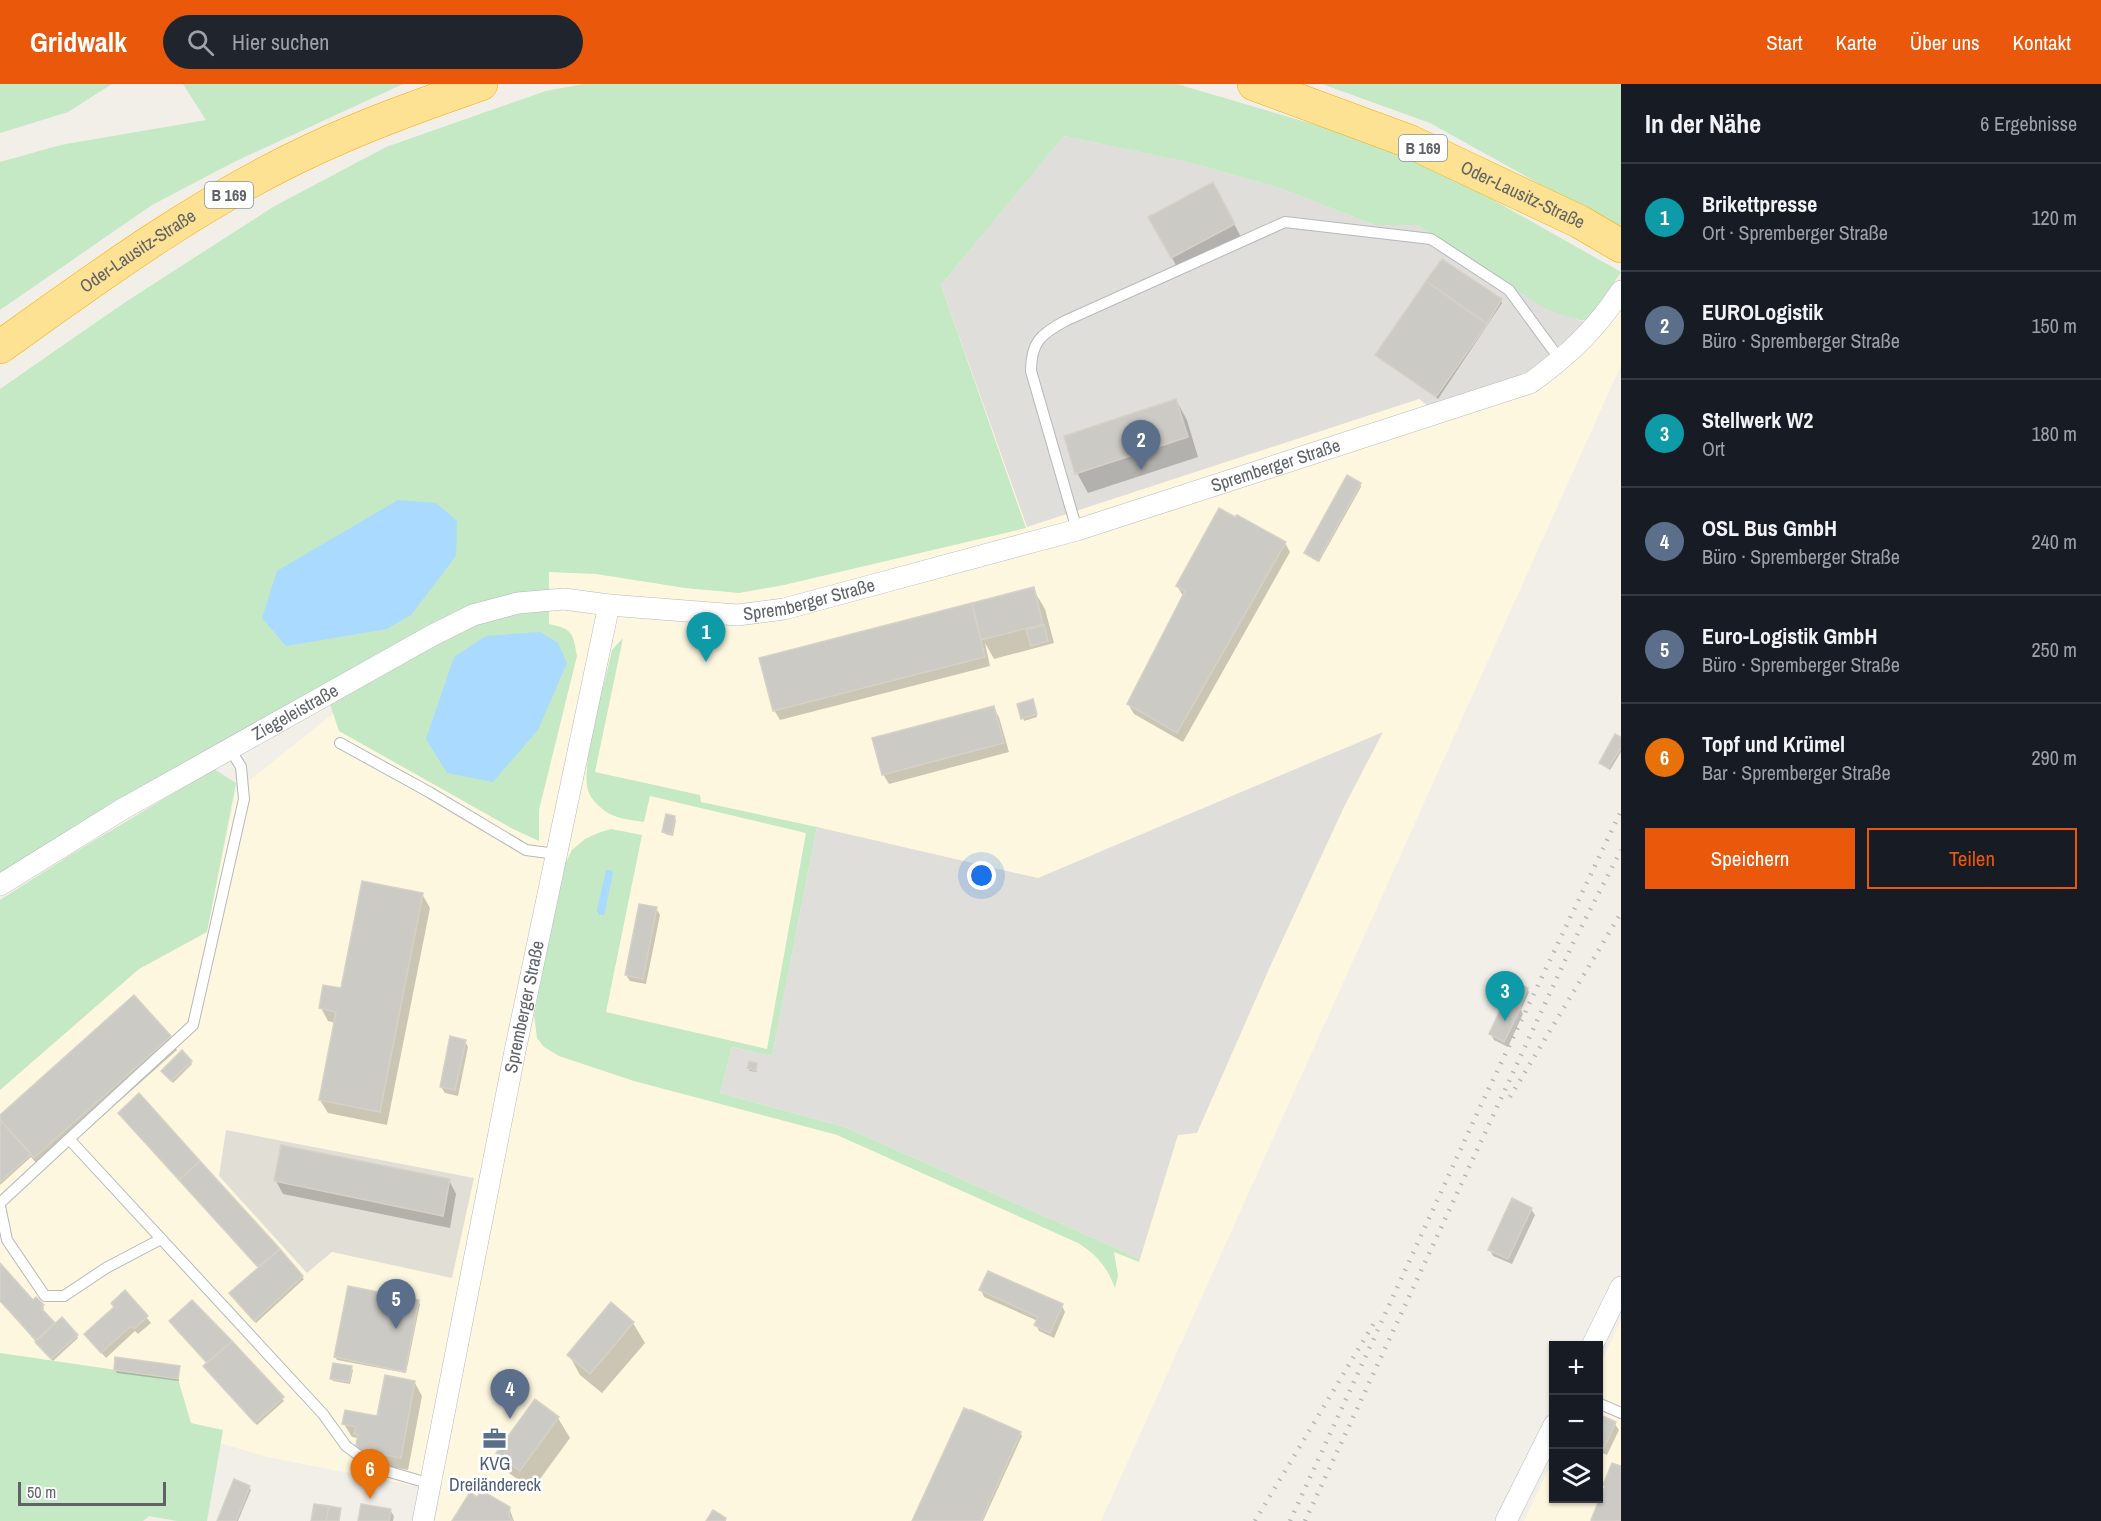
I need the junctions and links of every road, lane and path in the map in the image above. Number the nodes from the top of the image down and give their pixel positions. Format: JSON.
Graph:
{"nodes":[{"id":1,"x":481,"y":84,"type":"edge"},
{"id":2,"x":1254,"y":84,"type":"edge"},
{"id":3,"x":1621,"y":246,"type":"edge"},
{"id":4,"x":1621,"y":291,"type":"edge"},
{"id":5,"x":0,"y":347,"type":"edge"},
{"id":6,"x":1561,"y":361,"type":"junction"},
{"id":7,"x":1077,"y":530,"type":"junction"},
{"id":8,"x":609,"y":605,"type":"junction"},
{"id":9,"x":340,"y":743,"type":"dead end"},
{"id":10,"x":230,"y":749,"type":"junction"},
{"id":11,"x":555,"y":854,"type":"junction"},
{"id":12,"x":0,"y":885,"type":"edge"},
{"id":13,"x":69,"y":1139,"type":"junction"},
{"id":14,"x":0,"y":1204,"type":"edge"},
{"id":15,"x":161,"y":1239,"type":"junction"},
{"id":16,"x":1621,"y":1287,"type":"edge"},
{"id":17,"x":1594,"y":1341,"type":"edge"},
{"id":18,"x":1603,"y":1405,"type":"edge"},
{"id":19,"x":1621,"y":1413,"type":"edge"},
{"id":20,"x":1549,"y":1435,"type":"edge"},
{"id":21,"x":431,"y":1484,"type":"junction"},
{"id":22,"x":423,"y":1521,"type":"edge"},
{"id":23,"x":1506,"y":1521,"type":"edge"}],
"edges":[{"from":1,"to":5,"type":"highway","name":"Oder-Lausitz-Straße","number":"B 169"},
{"from":2,"to":3,"type":"highway","name":"Oder-Lausitz-Straße","number":"B 169"},
{"from":4,"to":6,"type":"street","name":"Spremberger Straße"},
{"from":6,"to":7,"type":"street","name":"Spremberger Straße"},
{"from":6,"to":7,"type":"lane"},
{"from":7,"to":8,"type":"street","name":"Spremberger Straße"},
{"from":8,"to":10,"type":"street","name":"Ziegeleistraße"},
{"from":8,"to":11,"type":"street","name":"Spremberger Straße"},
{"from":9,"to":11,"type":"lane"},
{"from":10,"to":12,"type":"street","name":"Ziegeleistraße"},
{"from":10,"to":13,"type":"lane"},
{"from":11,"to":21,"type":"street","name":"Spremberger Straße"},
{"from":13,"to":14,"type":"lane"},
{"from":13,"to":15,"type":"lane"},
{"from":14,"to":15,"type":"lane"},
{"from":15,"to":21,"type":"lane"},
{"from":16,"to":17,"type":"street"},
{"from":18,"to":19,"type":"lane"},
{"from":20,"to":23,"type":"street"},
{"from":21,"to":22,"type":"street","name":"Spremberger Straße"}]}
